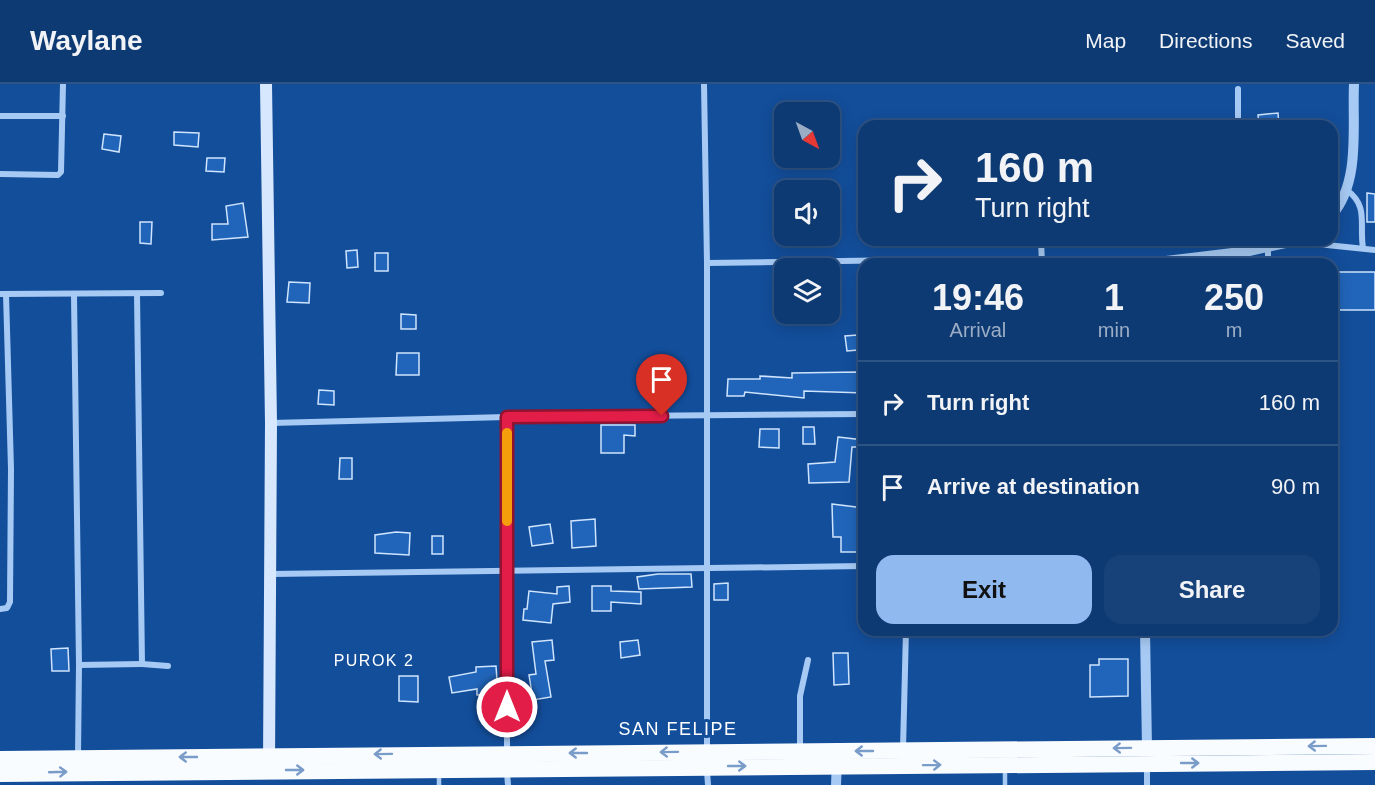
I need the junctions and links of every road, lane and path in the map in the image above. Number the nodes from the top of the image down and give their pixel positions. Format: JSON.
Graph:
{"nodes":[{"id":1,"x":63,"y":84,"type":"edge"},
{"id":2,"x":266,"y":84,"type":"edge"},
{"id":3,"x":704,"y":84,"type":"edge"},
{"id":4,"x":1354,"y":84,"type":"edge"},
{"id":5,"x":1238,"y":89,"type":"dead end"},
{"id":6,"x":0,"y":116,"type":"edge"},
{"id":7,"x":63,"y":116,"type":"junction"},
{"id":8,"x":1238,"y":120,"type":"edge"},
{"id":9,"x":0,"y":174,"type":"edge"},
{"id":10,"x":1347,"y":190,"type":"junction"},
{"id":11,"x":1338,"y":208,"type":"edge"},
{"id":12,"x":1338,"y":245,"type":"edge"},
{"id":13,"x":1240,"y":246,"type":"edge"},
{"id":14,"x":1276,"y":246,"type":"edge"},
{"id":15,"x":1268,"y":248,"type":"junction"},
{"id":16,"x":1363,"y":248,"type":"junction"},
{"id":17,"x":1375,"y":250,"type":"edge"},
{"id":18,"x":1240,"y":252,"type":"junction"},
{"id":19,"x":1190,"y":258,"type":"edge"},
{"id":20,"x":1268,"y":258,"type":"edge"},
{"id":21,"x":858,"y":262,"type":"edge"},
{"id":22,"x":707,"y":263,"type":"junction"},
{"id":23,"x":161,"y":293,"type":"dead end"},
{"id":24,"x":3,"y":294,"type":"edge"},
{"id":25,"x":137,"y":294,"type":"junction"},
{"id":26,"x":74,"y":295,"type":"junction"},
{"id":27,"x":858,"y":414,"type":"edge"},
{"id":28,"x":706,"y":416,"type":"junction"},
{"id":29,"x":507,"y":417,"type":"junction"},
{"id":30,"x":271,"y":423,"type":"junction"},
{"id":31,"x":858,"y":566,"type":"edge"},
{"id":32,"x":708,"y":567,"type":"junction"},
{"id":33,"x":507,"y":570,"type":"junction"},
{"id":34,"x":271,"y":574,"type":"junction"},
{"id":35,"x":3,"y":609,"type":"edge"},
{"id":36,"x":906,"y":636,"type":"edge"},
{"id":37,"x":1145,"y":636,"type":"edge"},
{"id":38,"x":808,"y":660,"type":"dead end"},
{"id":39,"x":142,"y":664,"type":"junction"},
{"id":40,"x":79,"y":665,"type":"junction"},
{"id":41,"x":168,"y":666,"type":"dead end"},
{"id":42,"x":1375,"y":746,"type":"edge"},
{"id":43,"x":903,"y":751,"type":"junction"},
{"id":44,"x":800,"y":752,"type":"junction"},
{"id":45,"x":1147,"y":755,"type":"junction"},
{"id":46,"x":1005,"y":757,"type":"junction"},
{"id":47,"x":78,"y":758,"type":"junction"},
{"id":48,"x":0,"y":759,"type":"edge"},
{"id":49,"x":707,"y":759,"type":"junction"},
{"id":50,"x":837,"y":759,"type":"junction"},
{"id":51,"x":1375,"y":762,"type":"edge"},
{"id":52,"x":507,"y":769,"type":"edge"},
{"id":53,"x":269,"y":770,"type":"junction"},
{"id":54,"x":6,"y":777,"type":"edge"},
{"id":55,"x":439,"y":777,"type":"edge"},
{"id":56,"x":708,"y":785,"type":"edge"},
{"id":57,"x":836,"y":785,"type":"edge"},
{"id":58,"x":1005,"y":785,"type":"edge"},
{"id":59,"x":1147,"y":785,"type":"edge"}],
"edges":[{"from":1,"to":7,"type":"street"},
{"from":2,"to":30,"type":"main road"},
{"from":3,"to":22,"type":"street"},
{"from":4,"to":10,"type":"street"},
{"from":5,"to":8,"type":"street"},
{"from":6,"to":7,"type":"street"},
{"from":7,"to":9,"type":"street"},
{"from":10,"to":11,"type":"street"},
{"from":10,"to":16,"type":"street"},
{"from":12,"to":16,"type":"street"},
{"from":13,"to":18,"type":"street"},
{"from":14,"to":15,"type":"street"},
{"from":15,"to":18,"type":"street"},
{"from":15,"to":20,"type":"street"},
{"from":16,"to":17,"type":"street"},
{"from":18,"to":19,"type":"street"},
{"from":21,"to":22,"type":"street"},
{"from":22,"to":28,"type":"street"},
{"from":23,"to":25,"type":"street"},
{"from":24,"to":26,"type":"street"},
{"from":24,"to":35,"type":"street"},
{"from":25,"to":26,"type":"street"},
{"from":25,"to":39,"type":"street"},
{"from":26,"to":40,"type":"street"},
{"from":27,"to":28,"type":"street"},
{"from":28,"to":29,"type":"street"},
{"from":28,"to":32,"type":"street"},
{"from":29,"to":30,"type":"street"},
{"from":29,"to":33,"type":"street"},
{"from":30,"to":34,"type":"main road"},
{"from":31,"to":32,"type":"street"},
{"from":32,"to":33,"type":"street"},
{"from":32,"to":49,"type":"street"},
{"from":33,"to":34,"type":"street"},
{"from":33,"to":52,"type":"street"},
{"from":34,"to":53,"type":"main road"},
{"from":36,"to":43,"type":"street"},
{"from":37,"to":45,"type":"street"},
{"from":38,"to":44,"type":"street"},
{"from":39,"to":40,"type":"street"},
{"from":39,"to":41,"type":"street"},
{"from":40,"to":47,"type":"street"},
{"from":42,"to":45,"type":"highway","one_way":true},
{"from":43,"to":46,"type":"highway"},
{"from":43,"to":50,"type":"highway","one_way":true},
{"from":44,"to":49,"type":"highway"},
{"from":44,"to":50,"type":"highway"},
{"from":45,"to":46,"type":"highway"},
{"from":45,"to":51,"type":"highway","one_way":true},
{"from":45,"to":59,"type":"street"},
{"from":50,"to":46,"type":"highway","one_way":true},
{"from":46,"to":58,"type":"lane"},
{"from":47,"to":48,"type":"highway"},
{"from":53,"to":47,"type":"highway","one_way":true},
{"from":49,"to":50,"type":"highway","one_way":true},
{"from":49,"to":52,"type":"highway"},
{"from":49,"to":56,"type":"street"},
{"from":50,"to":57,"type":"street"},
{"from":52,"to":53,"type":"highway","one_way":true},
{"from":52,"to":55,"type":"highway"},
{"from":54,"to":53,"type":"highway","one_way":true},
{"from":53,"to":55,"type":"highway","one_way":true}]}
